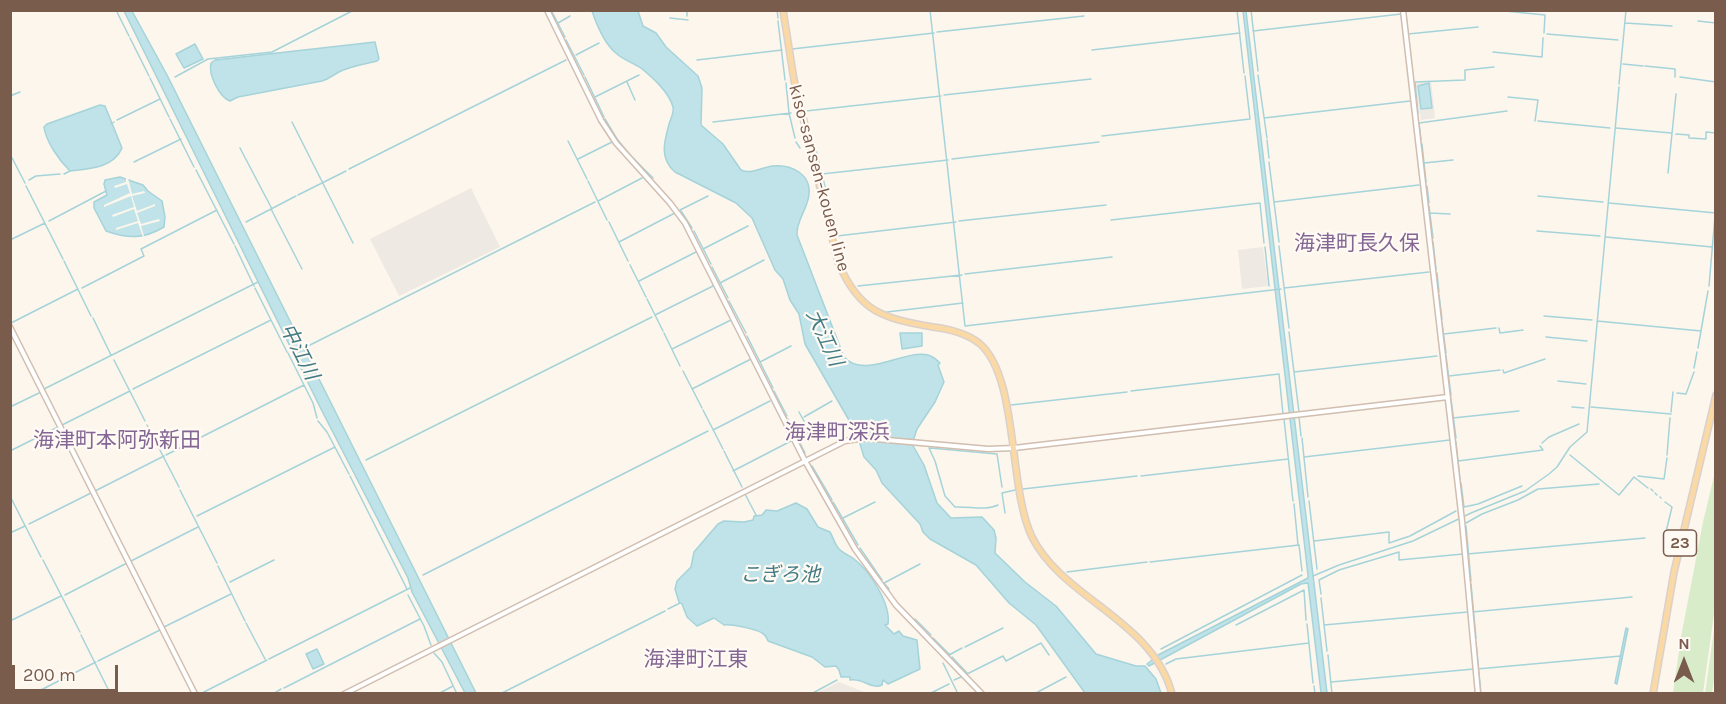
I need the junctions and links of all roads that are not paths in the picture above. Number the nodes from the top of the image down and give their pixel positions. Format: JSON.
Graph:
{"nodes":[{"id":1,"x":547,"y":10,"type":"edge"},
{"id":2,"x":783,"y":10,"type":"edge"},
{"id":3,"x":1403,"y":10,"type":"edge"},
{"id":4,"x":10,"y":327,"type":"edge"},
{"id":5,"x":1716,"y":395,"type":"edge"},
{"id":6,"x":1448,"y":398,"type":"junction"},
{"id":7,"x":1014,"y":448,"type":"junction"},
{"id":8,"x":805,"y":461,"type":"junction"},
{"id":9,"x":195,"y":693,"type":"edge"},
{"id":10,"x":344,"y":693,"type":"edge"},
{"id":11,"x":982,"y":693,"type":"edge"},
{"id":12,"x":1172,"y":693,"type":"edge"},
{"id":13,"x":1478,"y":693,"type":"edge"},
{"id":14,"x":1653,"y":693,"type":"edge"}],
"edges":[{"from":1,"to":8,"type":"street"},
{"from":2,"to":7,"type":"main road","name":"kiso-sansen-kouen line"},
{"from":3,"to":6,"type":"street"},
{"from":4,"to":9,"type":"street"},
{"from":5,"to":14,"type":"main road","number":"23"},
{"from":6,"to":7,"type":"street"},
{"from":6,"to":13,"type":"street"},
{"from":7,"to":8,"type":"street"},
{"from":7,"to":12,"type":"main road","name":"kiso-sansen-kouen line"},
{"from":8,"to":10,"type":"street"},
{"from":8,"to":11,"type":"street"}]}
